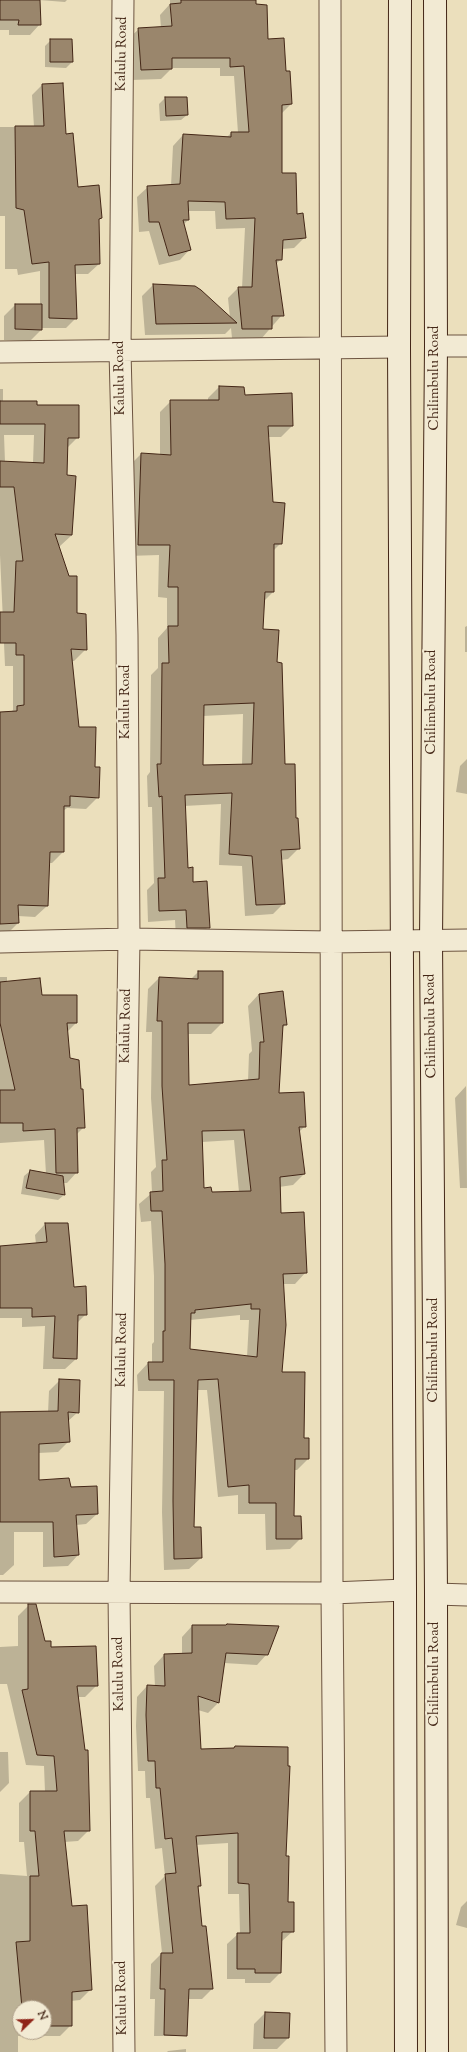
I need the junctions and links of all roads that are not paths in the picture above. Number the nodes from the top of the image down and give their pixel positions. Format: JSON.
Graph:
{"nodes":[{"id":1,"x":123,"y":0,"type":"edge"},
{"id":2,"x":330,"y":0,"type":"edge"},
{"id":3,"x":400,"y":0,"type":"edge"},
{"id":4,"x":435,"y":0,"type":"edge"},
{"id":5,"x":436,"y":346,"type":"junction"},
{"id":6,"x":467,"y":346,"type":"edge"},
{"id":7,"x":399,"y":347,"type":"junction"},
{"id":8,"x":330,"y":348,"type":"junction"},
{"id":9,"x":120,"y":351,"type":"junction"},
{"id":10,"x":0,"y":352,"type":"edge"},
{"id":11,"x":129,"y":939,"type":"junction"},
{"id":12,"x":431,"y":940,"type":"junction"},
{"id":13,"x":467,"y":940,"type":"edge"},
{"id":14,"x":0,"y":942,"type":"edge"},
{"id":15,"x":331,"y":942,"type":"junction"},
{"id":16,"x":402,"y":942,"type":"junction"},
{"id":17,"x":405,"y":1590,"type":"junction"},
{"id":18,"x":0,"y":1592,"type":"edge"},
{"id":19,"x":119,"y":1592,"type":"junction"},
{"id":20,"x":332,"y":1593,"type":"junction"},
{"id":21,"x":436,"y":1594,"type":"junction"},
{"id":22,"x":467,"y":1595,"type":"edge"},
{"id":23,"x":124,"y":2052,"type":"edge"},
{"id":24,"x":336,"y":2052,"type":"edge"},
{"id":25,"x":406,"y":2052,"type":"edge"},
{"id":26,"x":437,"y":2052,"type":"edge"}],
"edges":[{"from":1,"to":9,"type":"street","name":"Kalulu Road"},
{"from":2,"to":8,"type":"street"},
{"from":3,"to":7,"type":"main road","name":"Chilimbulu Road"},
{"from":4,"to":5,"type":"main road","name":"Chilimbulu Road"},
{"from":5,"to":6,"type":"street"},
{"from":5,"to":12,"type":"main road","name":"Chilimbulu Road"},
{"from":7,"to":8,"type":"street"},
{"from":7,"to":16,"type":"main road","name":"Chilimbulu Road"},
{"from":8,"to":9,"type":"street"},
{"from":8,"to":15,"type":"street"},
{"from":9,"to":10,"type":"street"},
{"from":9,"to":11,"type":"street","name":"Kalulu Road"},
{"from":11,"to":14,"type":"street"},
{"from":11,"to":15,"type":"street"},
{"from":11,"to":19,"type":"street","name":"Kalulu Road"},
{"from":12,"to":13,"type":"street"},
{"from":12,"to":16,"type":"street"},
{"from":12,"to":21,"type":"main road","name":"Chilimbulu Road"},
{"from":15,"to":16,"type":"street"},
{"from":15,"to":20,"type":"street"},
{"from":16,"to":17,"type":"main road","name":"Chilimbulu Road"},
{"from":17,"to":20,"type":"street"},
{"from":17,"to":25,"type":"main road","name":"Chilimbulu Road"},
{"from":18,"to":19,"type":"street"},
{"from":19,"to":20,"type":"street"},
{"from":19,"to":23,"type":"street","name":"Kalulu Road"},
{"from":20,"to":24,"type":"street"},
{"from":21,"to":22,"type":"street"},
{"from":21,"to":26,"type":"main road","name":"Chilimbulu Road"}]}
